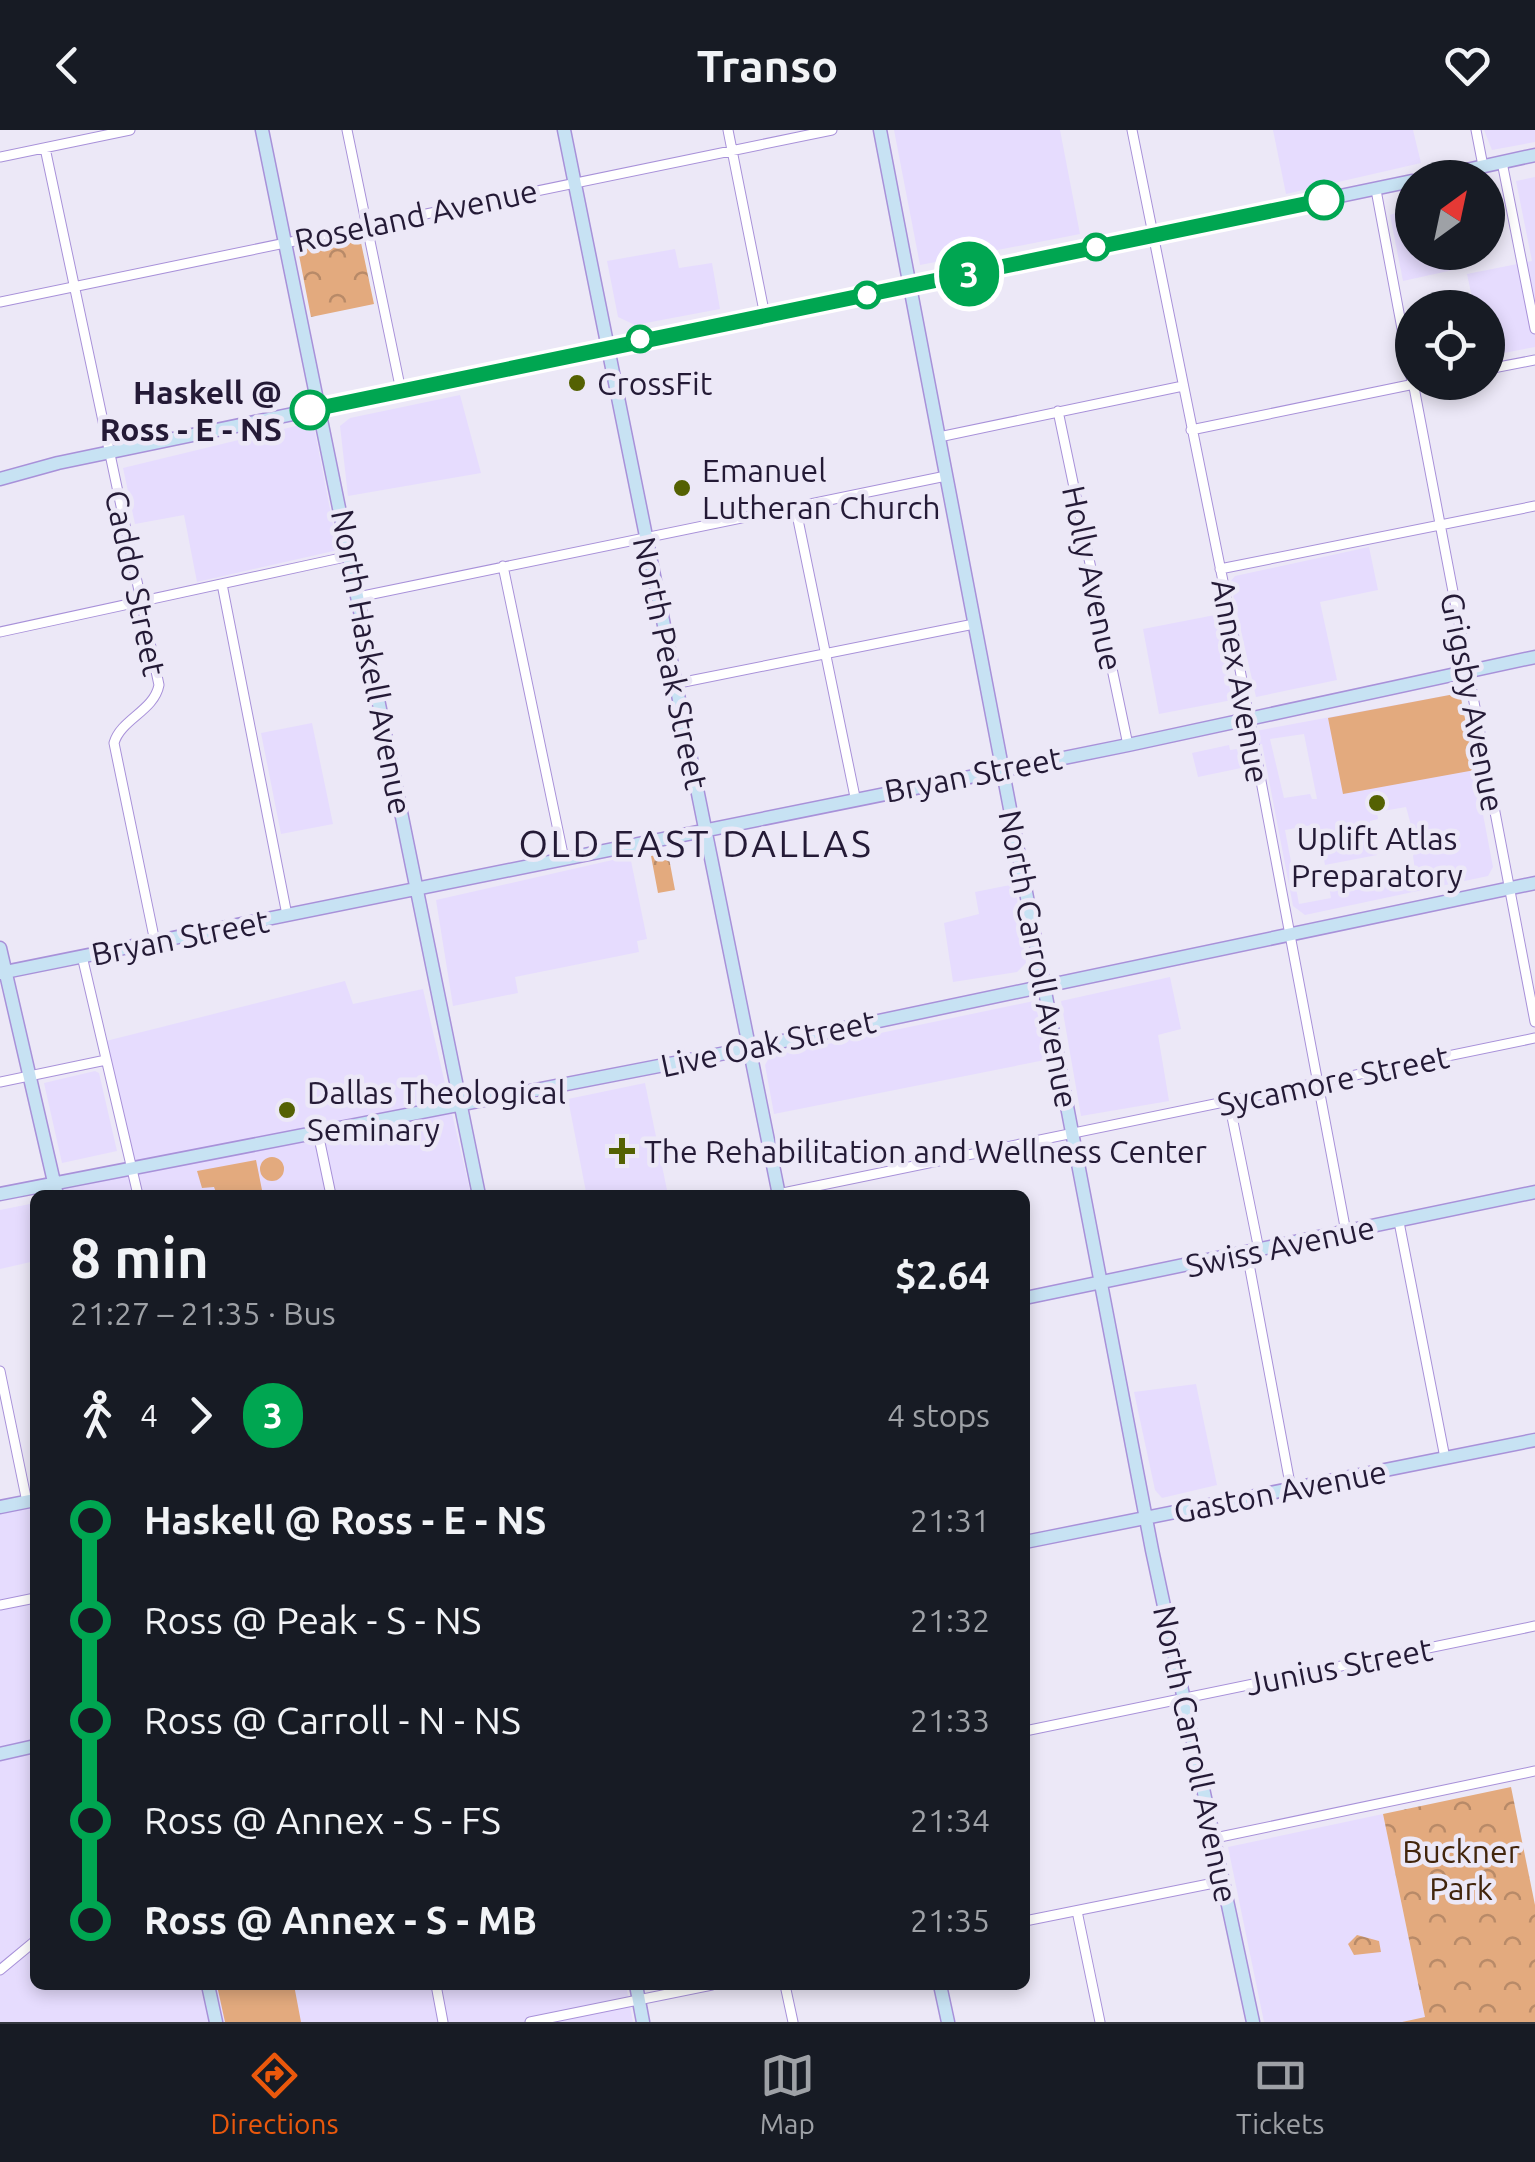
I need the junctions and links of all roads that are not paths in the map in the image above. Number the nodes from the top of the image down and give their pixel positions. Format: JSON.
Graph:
{"nodes":[{"id":1,"x":130,"y":130,"type":"edge"},
{"id":2,"x":262,"y":130,"type":"edge"},
{"id":3,"x":347,"y":130,"type":"edge"},
{"id":4,"x":564,"y":130,"type":"edge"},
{"id":5,"x":728,"y":130,"type":"edge"},
{"id":6,"x":832,"y":130,"type":"edge"},
{"id":7,"x":880,"y":130,"type":"edge"},
{"id":8,"x":1132,"y":130,"type":"edge"},
{"id":9,"x":1476,"y":130,"type":"edge"},
{"id":10,"x":0,"y":145,"type":"edge"},
{"id":11,"x":45,"y":148,"type":"junction"},
{"id":12,"x":732,"y":149,"type":"junction"},
{"id":13,"x":1535,"y":155,"type":"edge"},
{"id":14,"x":1,"y":157,"type":"edge"},
{"id":15,"x":1482,"y":160,"type":"edge"},
{"id":16,"x":1505,"y":161,"type":"edge"},
{"id":17,"x":1505,"y":177,"type":"edge"},
{"id":18,"x":574,"y":182,"type":"junction"},
{"id":19,"x":1395,"y":185,"type":"edge"},
{"id":20,"x":1376,"y":190,"type":"junction"},
{"id":21,"x":366,"y":227,"type":"junction"},
{"id":22,"x":1154,"y":236,"type":"junction"},
{"id":23,"x":284,"y":242,"type":"junction"},
{"id":24,"x":74,"y":286,"type":"junction"},
{"id":25,"x":910,"y":286,"type":"junction"},
{"id":26,"x":1397,"y":290,"type":"edge"},
{"id":27,"x":0,"y":302,"type":"edge"},
{"id":28,"x":764,"y":316,"type":"junction"},
{"id":29,"x":1535,"y":329,"type":"edge"},
{"id":30,"x":608,"y":346,"type":"junction"},
{"id":31,"x":1535,"y":360,"type":"edge"},
{"id":32,"x":1505,"y":366,"type":"edge"},
{"id":33,"x":1183,"y":386,"type":"junction"},
{"id":34,"x":1395,"y":387,"type":"edge"},
{"id":35,"x":402,"y":390,"type":"junction"},
{"id":36,"x":1419,"y":400,"type":"edge"},
{"id":37,"x":319,"y":408,"type":"junction"},
{"id":38,"x":1058,"y":411,"type":"junction"},
{"id":39,"x":1192,"y":430,"type":"junction"},
{"id":40,"x":939,"y":437,"type":"junction"},
{"id":41,"x":109,"y":452,"type":"junction"},
{"id":42,"x":946,"y":476,"type":"junction"},
{"id":43,"x":0,"y":479,"type":"edge"},
{"id":44,"x":796,"y":505,"type":"junction"},
{"id":45,"x":1535,"y":506,"type":"edge"},
{"id":46,"x":1440,"y":525,"type":"junction"},
{"id":47,"x":645,"y":536,"type":"junction"},
{"id":48,"x":350,"y":556,"type":"junction"},
{"id":49,"x":503,"y":566,"type":"junction"},
{"id":50,"x":1220,"y":570,"type":"junction"},
{"id":51,"x":222,"y":584,"type":"junction"},
{"id":52,"x":358,"y":596,"type":"junction"},
{"id":53,"x":141,"y":602,"type":"junction"},
{"id":54,"x":974,"y":624,"type":"junction"},
{"id":55,"x":0,"y":632,"type":"edge"},
{"id":56,"x":826,"y":654,"type":"junction"},
{"id":57,"x":1535,"y":657,"type":"edge"},
{"id":58,"x":1468,"y":671,"type":"junction"},
{"id":59,"x":674,"y":684,"type":"junction"},
{"id":60,"x":1248,"y":719,"type":"junction"},
{"id":61,"x":1128,"y":745,"type":"junction"},
{"id":62,"x":1002,"y":767,"type":"junction"},
{"id":63,"x":855,"y":798,"type":"junction"},
{"id":64,"x":704,"y":830,"type":"junction"},
{"id":65,"x":564,"y":858,"type":"junction"},
{"id":66,"x":1535,"y":884,"type":"edge"},
{"id":67,"x":418,"y":888,"type":"junction"},
{"id":68,"x":1509,"y":888,"type":"junction"},
{"id":69,"x":287,"y":915,"type":"junction"},
{"id":70,"x":1288,"y":933,"type":"junction"},
{"id":71,"x":155,"y":942,"type":"junction"},
{"id":72,"x":0,"y":948,"type":"edge"},
{"id":73,"x":82,"y":956,"type":"junction"},
{"id":74,"x":3,"y":973,"type":"edge"},
{"id":75,"x":1044,"y":986,"type":"junction"},
{"id":76,"x":1535,"y":1022,"type":"edge"},
{"id":77,"x":1535,"y":1037,"type":"edge"},
{"id":78,"x":750,"y":1048,"type":"junction"},
{"id":79,"x":1535,"y":1053,"type":"edge"},
{"id":80,"x":106,"y":1060,"type":"junction"},
{"id":81,"x":30,"y":1076,"type":"junction"},
{"id":82,"x":0,"y":1082,"type":"edge"},
{"id":83,"x":1319,"y":1084,"type":"junction"},
{"id":84,"x":1228,"y":1102,"type":"junction"},
{"id":85,"x":461,"y":1106,"type":"junction"},
{"id":86,"x":318,"y":1133,"type":"junction"},
{"id":87,"x":1073,"y":1134,"type":"junction"},
{"id":88,"x":132,"y":1166,"type":"junction"},
{"id":89,"x":56,"y":1189,"type":"edge"},
{"id":90,"x":137,"y":1190,"type":"edge"},
{"id":91,"x":329,"y":1190,"type":"edge"},
{"id":92,"x":478,"y":1190,"type":"edge"},
{"id":93,"x":777,"y":1190,"type":"edge"},
{"id":94,"x":798,"y":1190,"type":"edge"},
{"id":95,"x":30,"y":1191,"type":"edge"},
{"id":96,"x":1535,"y":1192,"type":"edge"},
{"id":97,"x":0,"y":1194,"type":"edge"},
{"id":98,"x":1399,"y":1222,"type":"junction"},
{"id":99,"x":1346,"y":1232,"type":"junction"},
{"id":100,"x":1253,"y":1251,"type":"junction"},
{"id":101,"x":1102,"y":1282,"type":"junction"},
{"id":102,"x":1030,"y":1297,"type":"edge"},
{"id":103,"x":0,"y":1371,"type":"edge"},
{"id":104,"x":4,"y":1409,"type":"edge"},
{"id":105,"x":1535,"y":1440,"type":"edge"},
{"id":106,"x":1445,"y":1458,"type":"junction"},
{"id":107,"x":1291,"y":1489,"type":"junction"},
{"id":108,"x":30,"y":1498,"type":"edge"},
{"id":109,"x":30,"y":1501,"type":"edge"},
{"id":110,"x":0,"y":1507,"type":"edge"},
{"id":111,"x":1146,"y":1518,"type":"junction"},
{"id":112,"x":1030,"y":1541,"type":"edge"},
{"id":113,"x":30,"y":1599,"type":"edge"},
{"id":114,"x":0,"y":1605,"type":"edge"},
{"id":115,"x":1535,"y":1626,"type":"edge"},
{"id":116,"x":1184,"y":1698,"type":"junction"},
{"id":117,"x":1030,"y":1731,"type":"edge"},
{"id":118,"x":30,"y":1747,"type":"edge"},
{"id":119,"x":0,"y":1754,"type":"edge"},
{"id":120,"x":1535,"y":1771,"type":"edge"},
{"id":121,"x":1215,"y":1838,"type":"junction"},
{"id":122,"x":1224,"y":1881,"type":"junction"},
{"id":123,"x":1077,"y":1910,"type":"junction"},
{"id":124,"x":1030,"y":1920,"type":"edge"},
{"id":125,"x":30,"y":1945,"type":"edge"},
{"id":126,"x":0,"y":1970,"type":"edge"},
{"id":127,"x":209,"y":1990,"type":"edge"},
{"id":128,"x":437,"y":1990,"type":"edge"},
{"id":129,"x":637,"y":1990,"type":"edge"},
{"id":130,"x":687,"y":1990,"type":"edge"},
{"id":131,"x":786,"y":1990,"type":"edge"},
{"id":132,"x":941,"y":1990,"type":"edge"},
{"id":133,"x":638,"y":2000,"type":"junction"},
{"id":134,"x":216,"y":2022,"type":"edge"},
{"id":135,"x":444,"y":2022,"type":"edge"},
{"id":136,"x":530,"y":2022,"type":"edge"},
{"id":137,"x":643,"y":2022,"type":"edge"},
{"id":138,"x":793,"y":2022,"type":"edge"},
{"id":139,"x":948,"y":2022,"type":"edge"},
{"id":140,"x":1100,"y":2022,"type":"edge"},
{"id":141,"x":1253,"y":2022,"type":"edge"}],
"edges":[{"from":1,"to":11,"type":"street"},
{"from":2,"to":23,"type":"street","name":"North Haskell Avenue"},
{"from":3,"to":21,"type":"street"},
{"from":4,"to":18,"type":"street","name":"North Peak Street"},
{"from":5,"to":12,"type":"street"},
{"from":6,"to":12,"type":"street","name":"Roseland Avenue"},
{"from":7,"to":25,"type":"street","name":"North Carroll Avenue"},
{"from":8,"to":22,"type":"street","name":"Annex Avenue"},
{"from":9,"to":15,"type":"street"},
{"from":10,"to":14,"type":"street"},
{"from":11,"to":14,"type":"street"},
{"from":11,"to":24,"type":"street","name":"Caddo Street"},
{"from":12,"to":18,"type":"street","name":"Roseland Avenue"},
{"from":12,"to":28,"type":"street"},
{"from":13,"to":16,"type":"street"},
{"from":17,"to":29,"type":"street"},
{"from":18,"to":21,"type":"street","name":"Roseland Avenue"},
{"from":18,"to":30,"type":"street","name":"North Peak Street"},
{"from":19,"to":20,"type":"street"},
{"from":20,"to":22,"type":"street"},
{"from":20,"to":26,"type":"street","name":"Grigsby Avenue"},
{"from":21,"to":23,"type":"street","name":"Roseland Avenue"},
{"from":21,"to":35,"type":"street"},
{"from":22,"to":25,"type":"street"},
{"from":22,"to":33,"type":"street","name":"Annex Avenue"},
{"from":23,"to":24,"type":"street","name":"Roseland Avenue"},
{"from":23,"to":37,"type":"street","name":"North Haskell Avenue"},
{"from":24,"to":27,"type":"street","name":"Roseland Avenue"},
{"from":24,"to":41,"type":"street","name":"Caddo Street"},
{"from":25,"to":28,"type":"street"},
{"from":25,"to":40,"type":"street","name":"North Carroll Avenue"},
{"from":28,"to":30,"type":"street"},
{"from":30,"to":35,"type":"street"},
{"from":30,"to":47,"type":"street","name":"North Peak Street"},
{"from":31,"to":32,"type":"street"},
{"from":33,"to":38,"type":"street"},
{"from":33,"to":39,"type":"street","name":"Annex Avenue"},
{"from":34,"to":39,"type":"street"},
{"from":35,"to":37,"type":"street"},
{"from":36,"to":46,"type":"street","name":"Grigsby Avenue"},
{"from":37,"to":41,"type":"street"},
{"from":37,"to":48,"type":"street","name":"North Haskell Avenue"},
{"from":38,"to":40,"type":"street"},
{"from":38,"to":61,"type":"street","name":"Holly Avenue"},
{"from":39,"to":50,"type":"street","name":"Annex Avenue"},
{"from":40,"to":42,"type":"street","name":"North Carroll Avenue"},
{"from":41,"to":43,"type":"street"},
{"from":41,"to":53,"type":"street","name":"Caddo Street"},
{"from":42,"to":44,"type":"street"},
{"from":42,"to":54,"type":"street","name":"North Carroll Avenue"},
{"from":44,"to":47,"type":"street"},
{"from":44,"to":56,"type":"street"},
{"from":45,"to":46,"type":"street"},
{"from":46,"to":50,"type":"street"},
{"from":46,"to":58,"type":"street","name":"Grigsby Avenue"},
{"from":47,"to":49,"type":"street"},
{"from":47,"to":59,"type":"street","name":"North Peak Street"},
{"from":48,"to":51,"type":"street"},
{"from":48,"to":52,"type":"street","name":"North Haskell Avenue"},
{"from":49,"to":52,"type":"street"},
{"from":49,"to":65,"type":"street"},
{"from":50,"to":60,"type":"street","name":"Annex Avenue"},
{"from":51,"to":53,"type":"street"},
{"from":51,"to":69,"type":"street"},
{"from":52,"to":67,"type":"street","name":"North Haskell Avenue"},
{"from":53,"to":55,"type":"street"},
{"from":53,"to":71,"type":"street","name":"Caddo Street"},
{"from":54,"to":56,"type":"street"},
{"from":54,"to":62,"type":"street","name":"North Carroll Avenue"},
{"from":56,"to":59,"type":"street"},
{"from":56,"to":63,"type":"street"},
{"from":57,"to":58,"type":"street","name":"Bryan Street"},
{"from":58,"to":60,"type":"street","name":"Bryan Street"},
{"from":58,"to":68,"type":"street","name":"Grigsby Avenue"},
{"from":59,"to":64,"type":"street","name":"North Peak Street"},
{"from":60,"to":61,"type":"street","name":"Bryan Street"},
{"from":60,"to":70,"type":"street","name":"Annex Avenue"},
{"from":61,"to":62,"type":"street","name":"Bryan Street"},
{"from":62,"to":63,"type":"street","name":"Bryan Street"},
{"from":62,"to":75,"type":"street","name":"North Carroll Avenue"},
{"from":63,"to":64,"type":"street","name":"Bryan Street"},
{"from":64,"to":65,"type":"street","name":"Bryan Street"},
{"from":64,"to":78,"type":"street","name":"North Peak Street"},
{"from":65,"to":67,"type":"street","name":"Bryan Street"},
{"from":66,"to":68,"type":"street","name":"Live Oak Street"},
{"from":67,"to":69,"type":"street","name":"Bryan Street"},
{"from":67,"to":85,"type":"street","name":"North Haskell Avenue"},
{"from":68,"to":70,"type":"street","name":"Live Oak Street"},
{"from":68,"to":76,"type":"street","name":"Grigsby Avenue"},
{"from":69,"to":71,"type":"street","name":"Bryan Street"},
{"from":70,"to":75,"type":"street","name":"Live Oak Street"},
{"from":70,"to":83,"type":"street","name":"Annex Avenue"},
{"from":71,"to":73,"type":"street","name":"Bryan Street"},
{"from":72,"to":74,"type":"street"},
{"from":73,"to":74,"type":"street","name":"Bryan Street"},
{"from":73,"to":80,"type":"street"},
{"from":74,"to":81,"type":"street"},
{"from":75,"to":78,"type":"street","name":"Live Oak Street"},
{"from":75,"to":87,"type":"street","name":"North Carroll Avenue"},
{"from":77,"to":79,"type":"street"},
{"from":77,"to":83,"type":"street","name":"Sycamore Street"},
{"from":78,"to":85,"type":"street","name":"Live Oak Street"},
{"from":78,"to":93,"type":"street","name":"North Peak Street"},
{"from":80,"to":81,"type":"street"},
{"from":80,"to":88,"type":"street"},
{"from":81,"to":82,"type":"street"},
{"from":81,"to":89,"type":"street"},
{"from":83,"to":84,"type":"street","name":"Sycamore Street"},
{"from":83,"to":99,"type":"street","name":"Annex Avenue"},
{"from":84,"to":87,"type":"street","name":"Sycamore Street"},
{"from":84,"to":100,"type":"street"},
{"from":85,"to":86,"type":"street","name":"Live Oak Street"},
{"from":85,"to":92,"type":"street","name":"North Haskell Avenue"},
{"from":86,"to":88,"type":"street","name":"Live Oak Street"},
{"from":86,"to":91,"type":"street"},
{"from":87,"to":94,"type":"street","name":"Sycamore Street"},
{"from":87,"to":101,"type":"street","name":"North Carroll Avenue"},
{"from":88,"to":89,"type":"street","name":"Live Oak Street"},
{"from":88,"to":90,"type":"street"},
{"from":95,"to":97,"type":"street","name":"Live Oak Street"},
{"from":96,"to":98,"type":"street","name":"Swiss Avenue"},
{"from":98,"to":99,"type":"street","name":"Swiss Avenue"},
{"from":98,"to":106,"type":"street"},
{"from":99,"to":100,"type":"street","name":"Swiss Avenue"},
{"from":100,"to":101,"type":"street","name":"Swiss Avenue"},
{"from":100,"to":107,"type":"street"},
{"from":101,"to":102,"type":"street","name":"Swiss Avenue"},
{"from":101,"to":111,"type":"street","name":"North Carroll Avenue"},
{"from":103,"to":104,"type":"street"},
{"from":104,"to":108,"type":"street"},
{"from":105,"to":106,"type":"street","name":"Gaston Avenue"},
{"from":106,"to":107,"type":"street","name":"Gaston Avenue"},
{"from":107,"to":111,"type":"street","name":"Gaston Avenue"},
{"from":109,"to":110,"type":"street"},
{"from":111,"to":112,"type":"street","name":"Gaston Avenue"},
{"from":111,"to":116,"type":"street","name":"North Carroll Avenue"},
{"from":113,"to":114,"type":"street"},
{"from":115,"to":116,"type":"street","name":"Junius Street"},
{"from":116,"to":117,"type":"street","name":"Junius Street"},
{"from":116,"to":121,"type":"street","name":"North Carroll Avenue"},
{"from":118,"to":119,"type":"street"},
{"from":120,"to":121,"type":"street"},
{"from":121,"to":122,"type":"street","name":"North Carroll Avenue"},
{"from":122,"to":123,"type":"street"},
{"from":122,"to":141,"type":"street","name":"North Carroll Avenue"},
{"from":123,"to":124,"type":"street"},
{"from":123,"to":140,"type":"street"},
{"from":125,"to":126,"type":"street"},
{"from":127,"to":134,"type":"street"},
{"from":128,"to":135,"type":"street"},
{"from":129,"to":133,"type":"street"},
{"from":130,"to":133,"type":"street"},
{"from":131,"to":138,"type":"street"},
{"from":132,"to":139,"type":"street"},
{"from":133,"to":136,"type":"street"},
{"from":133,"to":137,"type":"street"}]}
